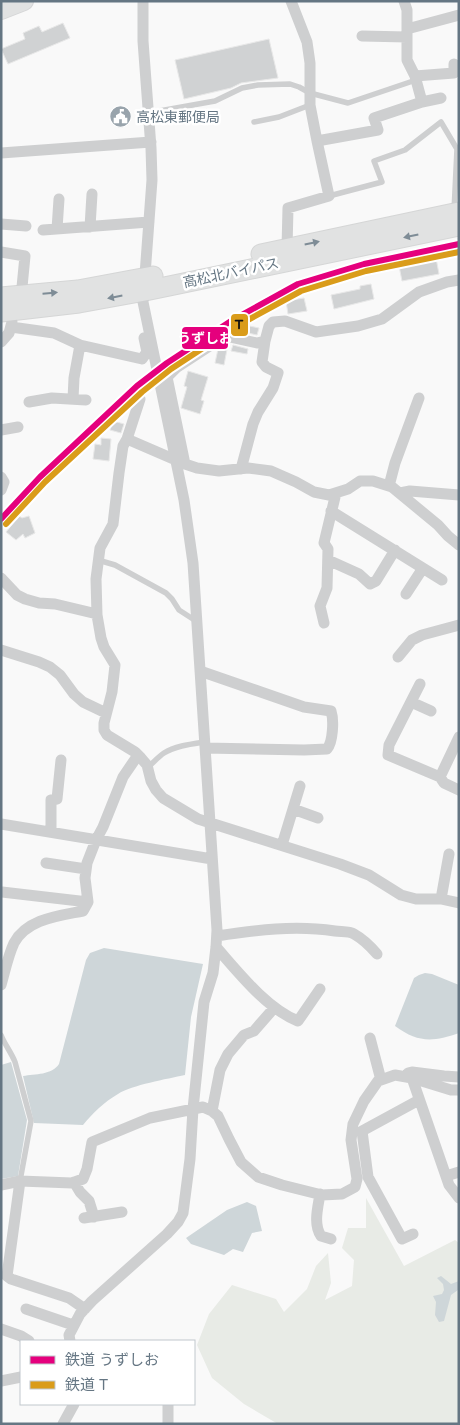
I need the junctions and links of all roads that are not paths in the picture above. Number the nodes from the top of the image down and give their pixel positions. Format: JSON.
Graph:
{"nodes":[{"id":1,"x":143,"y":1,"type":"edge"},
{"id":2,"x":292,"y":1,"type":"edge"},
{"id":3,"x":404,"y":1,"type":"edge"},
{"id":4,"x":459,"y":15,"type":"edge"},
{"id":5,"x":407,"y":33,"type":"junction"},
{"id":6,"x":362,"y":36,"type":"dead end"},
{"id":7,"x":454,"y":64,"type":"dead end"},
{"id":8,"x":416,"y":78,"type":"junction"},
{"id":9,"x":310,"y":93,"type":"junction"},
{"id":10,"x":441,"y":98,"type":"dead end"},
{"id":11,"x":422,"y":102,"type":"junction"},
{"id":12,"x":310,"y":105,"type":"junction"},
{"id":13,"x":148,"y":113,"type":"junction"},
{"id":14,"x":254,"y":122,"type":"dead end"},
{"id":15,"x":317,"y":141,"type":"junction"},
{"id":16,"x":151,"y":142,"type":"junction"},
{"id":17,"x":1,"y":153,"type":"edge"},
{"id":18,"x":92,"y":194,"type":"dead end"},
{"id":19,"x":329,"y":196,"type":"junction"},
{"id":20,"x":59,"y":199,"type":"dead end"},
{"id":21,"x":457,"y":217,"type":"edge"},
{"id":22,"x":149,"y":222,"type":"junction"},
{"id":23,"x":1,"y":224,"type":"edge"},
{"id":24,"x":26,"y":226,"type":"dead end"},
{"id":25,"x":90,"y":227,"type":"junction"},
{"id":26,"x":57,"y":229,"type":"junction"},
{"id":27,"x":43,"y":230,"type":"dead end"},
{"id":28,"x":287,"y":248,"type":"junction"},
{"id":29,"x":1,"y":252,"type":"edge"},
{"id":30,"x":459,"y":280,"type":"edge"},
{"id":31,"x":145,"y":290,"type":"junction"},
{"id":32,"x":10,"y":308,"type":"edge"},
{"id":33,"x":265,"y":341,"type":"junction"},
{"id":34,"x":1,"y":342,"type":"edge"},
{"id":35,"x":80,"y":346,"type":"junction"},
{"id":36,"x":419,"y":398,"type":"dead end"},
{"id":37,"x":73,"y":399,"type":"junction"},
{"id":38,"x":140,"y":399,"type":"dead end"},
{"id":39,"x":86,"y":400,"type":"dead end"},
{"id":40,"x":29,"y":402,"type":"dead end"},
{"id":41,"x":18,"y":427,"type":"dead end"},
{"id":42,"x":1,"y":430,"type":"edge"},
{"id":43,"x":127,"y":439,"type":"junction"},
{"id":44,"x":180,"y":462,"type":"junction"},
{"id":45,"x":241,"y":469,"type":"junction"},
{"id":46,"x":1,"y":477,"type":"edge"},
{"id":47,"x":389,"y":486,"type":"junction"},
{"id":48,"x":1,"y":490,"type":"edge"},
{"id":49,"x":336,"y":493,"type":"junction"},
{"id":50,"x":400,"y":493,"type":"junction"},
{"id":51,"x":459,"y":495,"type":"edge"},
{"id":52,"x":331,"y":511,"type":"junction"},
{"id":53,"x":459,"y":544,"type":"edge"},
{"id":54,"x":395,"y":550,"type":"junction"},
{"id":55,"x":98,"y":560,"type":"junction"},
{"id":56,"x":328,"y":560,"type":"junction"},
{"id":57,"x":423,"y":568,"type":"junction"},
{"id":58,"x":1,"y":578,"type":"edge"},
{"id":59,"x":442,"y":580,"type":"dead end"},
{"id":60,"x":406,"y":594,"type":"dead end"},
{"id":61,"x":97,"y":614,"type":"junction"},
{"id":62,"x":197,"y":621,"type":"junction"},
{"id":63,"x":324,"y":623,"type":"dead end"},
{"id":64,"x":459,"y":625,"type":"edge"},
{"id":65,"x":1,"y":650,"type":"edge"},
{"id":66,"x":398,"y":658,"type":"dead end"},
{"id":67,"x":200,"y":671,"type":"junction"},
{"id":68,"x":420,"y":684,"type":"dead end"},
{"id":69,"x":411,"y":702,"type":"junction"},
{"id":70,"x":430,"y":711,"type":"dead end"},
{"id":71,"x":106,"y":713,"type":"junction"},
{"id":72,"x":459,"y":737,"type":"edge"},
{"id":73,"x":205,"y":745,"type":"junction"},
{"id":74,"x":138,"y":755,"type":"junction"},
{"id":75,"x":61,"y":760,"type":"dead end"},
{"id":76,"x":148,"y":767,"type":"junction"},
{"id":77,"x":440,"y":777,"type":"junction"},
{"id":78,"x":300,"y":786,"type":"dead end"},
{"id":79,"x":459,"y":790,"type":"edge"},
{"id":80,"x":293,"y":809,"type":"junction"},
{"id":81,"x":318,"y":818,"type":"dead end"},
{"id":82,"x":210,"y":823,"type":"junction"},
{"id":83,"x":1,"y":824,"type":"edge"},
{"id":84,"x":51,"y":832,"type":"junction"},
{"id":85,"x":96,"y":840,"type":"junction"},
{"id":86,"x":282,"y":845,"type":"junction"},
{"id":87,"x":449,"y":854,"type":"dead end"},
{"id":88,"x":212,"y":860,"type":"junction"},
{"id":89,"x":46,"y":863,"type":"dead end"},
{"id":90,"x":86,"y":869,"type":"junction"},
{"id":91,"x":2,"y":892,"type":"edge"},
{"id":92,"x":441,"y":899,"type":"junction"},
{"id":93,"x":88,"y":902,"type":"junction"},
{"id":94,"x":459,"y":903,"type":"edge"},
{"id":95,"x":217,"y":942,"type":"junction"},
{"id":96,"x":377,"y":954,"type":"dead end"},
{"id":97,"x":1,"y":985,"type":"edge"},
{"id":98,"x":320,"y":989,"type":"dead end"},
{"id":99,"x":274,"y":1008,"type":"junction"},
{"id":100,"x":1,"y":1035,"type":"edge"},
{"id":101,"x":370,"y":1038,"type":"dead end"},
{"id":102,"x":397,"y":1075,"type":"junction"},
{"id":103,"x":459,"y":1076,"type":"edge"},
{"id":104,"x":412,"y":1078,"type":"junction"},
{"id":105,"x":381,"y":1080,"type":"junction"},
{"id":106,"x":459,"y":1090,"type":"edge"},
{"id":107,"x":419,"y":1100,"type":"junction"},
{"id":108,"x":193,"y":1109,"type":"junction"},
{"id":109,"x":212,"y":1111,"type":"junction"},
{"id":110,"x":459,"y":1172,"type":"edge"},
{"id":111,"x":446,"y":1176,"type":"junction"},
{"id":112,"x":20,"y":1181,"type":"junction"},
{"id":113,"x":74,"y":1182,"type":"junction"},
{"id":114,"x":1,"y":1185,"type":"edge"},
{"id":115,"x":320,"y":1194,"type":"junction"},
{"id":116,"x":459,"y":1198,"type":"edge"},
{"id":117,"x":122,"y":1212,"type":"dead end"},
{"id":118,"x":414,"y":1234,"type":"dead end"},
{"id":119,"x":7,"y":1237,"type":"edge"},
{"id":120,"x":331,"y":1239,"type":"dead end"},
{"id":121,"x":26,"y":1309,"type":"dead end"},
{"id":122,"x":85,"y":1309,"type":"junction"},
{"id":123,"x":73,"y":1325,"type":"junction"},
{"id":124,"x":1,"y":1329,"type":"edge"},
{"id":125,"x":27,"y":1340,"type":"edge"},
{"id":126,"x":70,"y":1340,"type":"edge"},
{"id":127,"x":20,"y":1377,"type":"edge"},
{"id":128,"x":1,"y":1381,"type":"edge"},
{"id":129,"x":73,"y":1405,"type":"edge"},
{"id":130,"x":168,"y":1405,"type":"edge"},
{"id":131,"x":63,"y":1424,"type":"edge"},
{"id":132,"x":168,"y":1424,"type":"edge"}],
"edges":[{"from":1,"to":13,"type":"street"},
{"from":2,"to":9,"type":"street"},
{"from":3,"to":5,"type":"street"},
{"from":4,"to":5,"type":"street"},
{"from":5,"to":6,"type":"street"},
{"from":5,"to":8,"type":"street"},
{"from":7,"to":8,"type":"street"},
{"from":8,"to":9,"type":"lane"},
{"from":8,"to":11,"type":"street"},
{"from":9,"to":12,"type":"street"},
{"from":9,"to":13,"type":"lane"},
{"from":10,"to":11,"type":"street"},
{"from":11,"to":15,"type":"street"},
{"from":12,"to":14,"type":"lane"},
{"from":12,"to":15,"type":"street"},
{"from":13,"to":16,"type":"street"},
{"from":15,"to":19,"type":"street"},
{"from":16,"to":17,"type":"street"},
{"from":16,"to":22,"type":"street"},
{"from":18,"to":25,"type":"street"},
{"from":19,"to":21,"type":"lane"},
{"from":19,"to":28,"type":"street"},
{"from":20,"to":26,"type":"street"},
{"from":28,"to":21,"type":"highway","name":"高松北バイパス","one_way":true},
{"from":21,"to":31,"type":"highway","name":"高松北バイパス","one_way":true},
{"from":22,"to":25,"type":"street"},
{"from":22,"to":31,"type":"street"},
{"from":23,"to":24,"type":"street"},
{"from":25,"to":26,"type":"street"},
{"from":26,"to":27,"type":"street"},
{"from":28,"to":31,"type":"highway","name":"高松北バイパス"},
{"from":29,"to":32,"type":"street"},
{"from":30,"to":33,"type":"street"},
{"from":31,"to":32,"type":"highway","name":"高松北バイパス"},
{"from":31,"to":35,"type":"street"},
{"from":31,"to":44,"type":"street"},
{"from":32,"to":34,"type":"street"},
{"from":32,"to":35,"type":"street"},
{"from":33,"to":44,"type":"street"},
{"from":33,"to":45,"type":"street"},
{"from":35,"to":37,"type":"street"},
{"from":36,"to":47,"type":"street"},
{"from":37,"to":39,"type":"street"},
{"from":37,"to":40,"type":"street"},
{"from":38,"to":43,"type":"street"},
{"from":41,"to":42,"type":"street"},
{"from":43,"to":44,"type":"street"},
{"from":43,"to":55,"type":"street"},
{"from":44,"to":45,"type":"street"},
{"from":44,"to":62,"type":"street"},
{"from":45,"to":49,"type":"street"},
{"from":46,"to":48,"type":"street"},
{"from":47,"to":49,"type":"street"},
{"from":47,"to":50,"type":"street"},
{"from":49,"to":52,"type":"street"},
{"from":50,"to":51,"type":"street"},
{"from":50,"to":53,"type":"street"},
{"from":52,"to":54,"type":"street"},
{"from":52,"to":56,"type":"street"},
{"from":54,"to":56,"type":"street"},
{"from":54,"to":57,"type":"street"},
{"from":55,"to":61,"type":"street"},
{"from":55,"to":62,"type":"lane"},
{"from":56,"to":63,"type":"street"},
{"from":57,"to":59,"type":"street"},
{"from":57,"to":60,"type":"street"},
{"from":58,"to":61,"type":"street"},
{"from":61,"to":71,"type":"street"},
{"from":62,"to":67,"type":"street"},
{"from":64,"to":66,"type":"street"},
{"from":65,"to":71,"type":"street"},
{"from":67,"to":73,"type":"street"},
{"from":67,"to":73,"type":"street"},
{"from":68,"to":69,"type":"street"},
{"from":69,"to":70,"type":"street"},
{"from":69,"to":77,"type":"street"},
{"from":71,"to":74,"type":"street"},
{"from":72,"to":77,"type":"street"},
{"from":73,"to":76,"type":"lane"},
{"from":73,"to":82,"type":"street"},
{"from":74,"to":76,"type":"street"},
{"from":74,"to":85,"type":"street"},
{"from":75,"to":84,"type":"street"},
{"from":76,"to":82,"type":"street"},
{"from":77,"to":79,"type":"street"},
{"from":78,"to":80,"type":"street"},
{"from":80,"to":81,"type":"street"},
{"from":80,"to":86,"type":"street"},
{"from":82,"to":86,"type":"street"},
{"from":82,"to":88,"type":"street"},
{"from":83,"to":84,"type":"street"},
{"from":84,"to":85,"type":"street"},
{"from":85,"to":88,"type":"street"},
{"from":85,"to":90,"type":"street"},
{"from":86,"to":92,"type":"street"},
{"from":87,"to":92,"type":"street"},
{"from":88,"to":95,"type":"street"},
{"from":89,"to":90,"type":"street"},
{"from":90,"to":93,"type":"street"},
{"from":91,"to":93,"type":"street"},
{"from":92,"to":94,"type":"street"},
{"from":93,"to":97,"type":"street"},
{"from":95,"to":96,"type":"street"},
{"from":95,"to":99,"type":"street"},
{"from":95,"to":108,"type":"street"},
{"from":98,"to":99,"type":"street"},
{"from":99,"to":109,"type":"street"},
{"from":100,"to":112,"type":"lane"},
{"from":101,"to":105,"type":"street"},
{"from":102,"to":103,"type":"street"},
{"from":102,"to":104,"type":"street"},
{"from":102,"to":105,"type":"street"},
{"from":104,"to":106,"type":"street"},
{"from":104,"to":107,"type":"street"},
{"from":105,"to":115,"type":"street"},
{"from":107,"to":111,"type":"street"},
{"from":107,"to":118,"type":"street"},
{"from":108,"to":109,"type":"street"},
{"from":108,"to":113,"type":"street"},
{"from":108,"to":122,"type":"street"},
{"from":109,"to":115,"type":"street"},
{"from":110,"to":111,"type":"street"},
{"from":111,"to":116,"type":"street"},
{"from":112,"to":113,"type":"street"},
{"from":112,"to":114,"type":"street"},
{"from":112,"to":119,"type":"street"},
{"from":113,"to":117,"type":"street"},
{"from":115,"to":120,"type":"street"},
{"from":119,"to":122,"type":"street"},
{"from":121,"to":123,"type":"street"},
{"from":122,"to":123,"type":"street"},
{"from":123,"to":126,"type":"street"},
{"from":124,"to":125,"type":"street"},
{"from":127,"to":128,"type":"street"},
{"from":129,"to":131,"type":"street"},
{"from":130,"to":132,"type":"street"}]}
